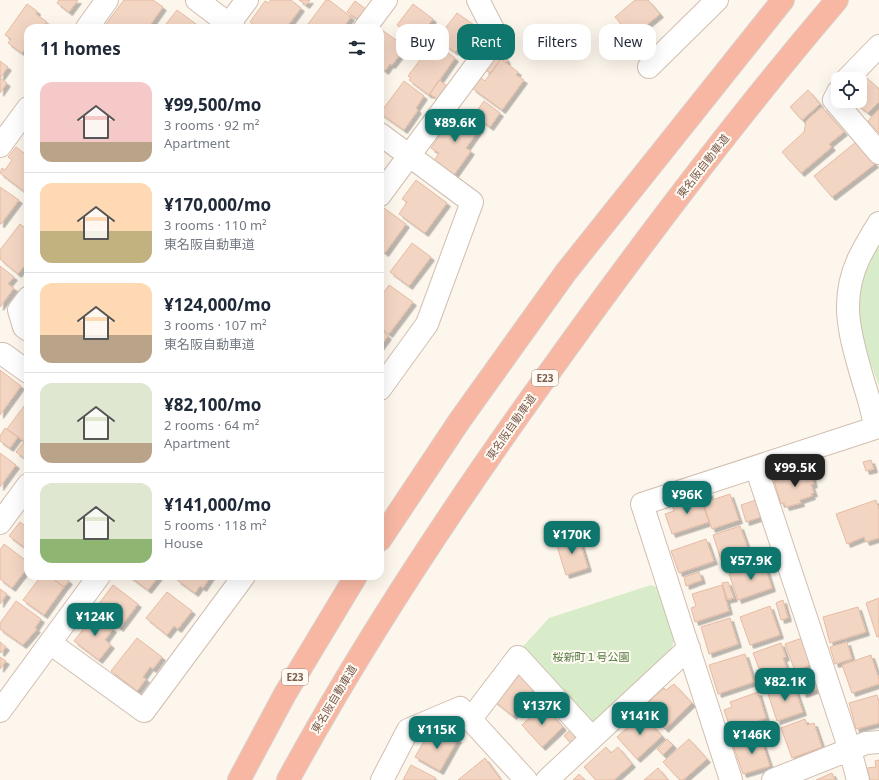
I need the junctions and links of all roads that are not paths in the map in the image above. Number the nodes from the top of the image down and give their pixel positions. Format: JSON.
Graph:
{"nodes":[{"id":1,"x":107,"y":0,"type":"edge"},
{"id":2,"x":197,"y":0,"type":"edge"},
{"id":3,"x":247,"y":0,"type":"edge"},
{"id":4,"x":386,"y":0,"type":"edge"},
{"id":5,"x":478,"y":0,"type":"edge"},
{"id":6,"x":717,"y":0,"type":"edge"},
{"id":7,"x":783,"y":0,"type":"edge"},
{"id":8,"x":837,"y":0,"type":"edge"},
{"id":9,"x":90,"y":24,"type":"edge"},
{"id":10,"x":226,"y":24,"type":"edge"},
{"id":11,"x":232,"y":24,"type":"edge"},
{"id":12,"x":368,"y":24,"type":"edge"},
{"id":13,"x":879,"y":46,"type":"edge"},
{"id":14,"x":649,"y":67,"type":"dead end"},
{"id":15,"x":854,"y":72,"type":"edge"},
{"id":16,"x":841,"y":108,"type":"edge"},
{"id":17,"x":24,"y":113,"type":"edge"},
{"id":18,"x":384,"y":137,"type":"edge"},
{"id":19,"x":0,"y":146,"type":"edge"},
{"id":20,"x":879,"y":153,"type":"edge"},
{"id":21,"x":409,"y":155,"type":"junction"},
{"id":22,"x":384,"y":189,"type":"edge"},
{"id":23,"x":879,"y":223,"type":"edge"},
{"id":24,"x":24,"y":303,"type":"edge"},
{"id":25,"x":24,"y":323,"type":"edge"},
{"id":26,"x":24,"y":330,"type":"edge"},
{"id":27,"x":2,"y":354,"type":"edge"},
{"id":28,"x":24,"y":369,"type":"edge"},
{"id":29,"x":384,"y":383,"type":"edge"},
{"id":30,"x":756,"y":467,"type":"junction"},
{"id":31,"x":24,"y":490,"type":"edge"},
{"id":32,"x":0,"y":523,"type":"edge"},
{"id":33,"x":384,"y":534,"type":"edge"},
{"id":34,"x":96,"y":580,"type":"edge"},
{"id":35,"x":241,"y":580,"type":"edge"},
{"id":36,"x":354,"y":580,"type":"edge"},
{"id":37,"x":50,"y":643,"type":"junction"},
{"id":38,"x":689,"y":648,"type":"junction"},
{"id":39,"x":0,"y":711,"type":"edge"},
{"id":40,"x":470,"y":720,"type":"junction"},
{"id":41,"x":592,"y":738,"type":"junction"},
{"id":42,"x":879,"y":742,"type":"edge"},
{"id":43,"x":850,"y":750,"type":"junction"},
{"id":44,"x":238,"y":780,"type":"edge"},
{"id":45,"x":288,"y":780,"type":"edge"},
{"id":46,"x":382,"y":780,"type":"edge"},
{"id":47,"x":526,"y":780,"type":"edge"},
{"id":48,"x":547,"y":780,"type":"edge"},
{"id":49,"x":731,"y":780,"type":"edge"},
{"id":50,"x":773,"y":780,"type":"edge"},
{"id":51,"x":858,"y":780,"type":"edge"}],
"edges":[{"from":1,"to":9,"type":"street"},
{"from":2,"to":10,"type":"street"},
{"from":3,"to":11,"type":"street"},
{"from":4,"to":12,"type":"street"},
{"from":5,"to":21,"type":"street"},
{"from":6,"to":14,"type":"street"},
{"from":7,"to":33,"type":"highway"},
{"from":8,"to":45,"type":"highway","name":"東名阪自動車道","number":"E23"},
{"from":13,"to":15,"type":"street"},
{"from":16,"to":20,"type":"street"},
{"from":17,"to":19,"type":"street"},
{"from":18,"to":21,"type":"street"},
{"from":21,"to":22,"type":"street"},
{"from":21,"to":29,"type":"street"},
{"from":23,"to":30,"type":"street"},
{"from":24,"to":25,"type":"street"},
{"from":26,"to":27,"type":"street"},
{"from":27,"to":28,"type":"street"},
{"from":30,"to":38,"type":"street"},
{"from":30,"to":43,"type":"street"},
{"from":31,"to":32,"type":"street"},
{"from":34,"to":37,"type":"street"},
{"from":35,"to":37,"type":"street"},
{"from":36,"to":44,"type":"highway","number":"E23"},
{"from":37,"to":39,"type":"street"},
{"from":38,"to":41,"type":"street"},
{"from":38,"to":49,"type":"street"},
{"from":40,"to":41,"type":"street"},
{"from":40,"to":46,"type":"street"},
{"from":40,"to":47,"type":"street"},
{"from":41,"to":48,"type":"street"},
{"from":42,"to":43,"type":"street"},
{"from":43,"to":50,"type":"street"},
{"from":43,"to":51,"type":"street"}]}
